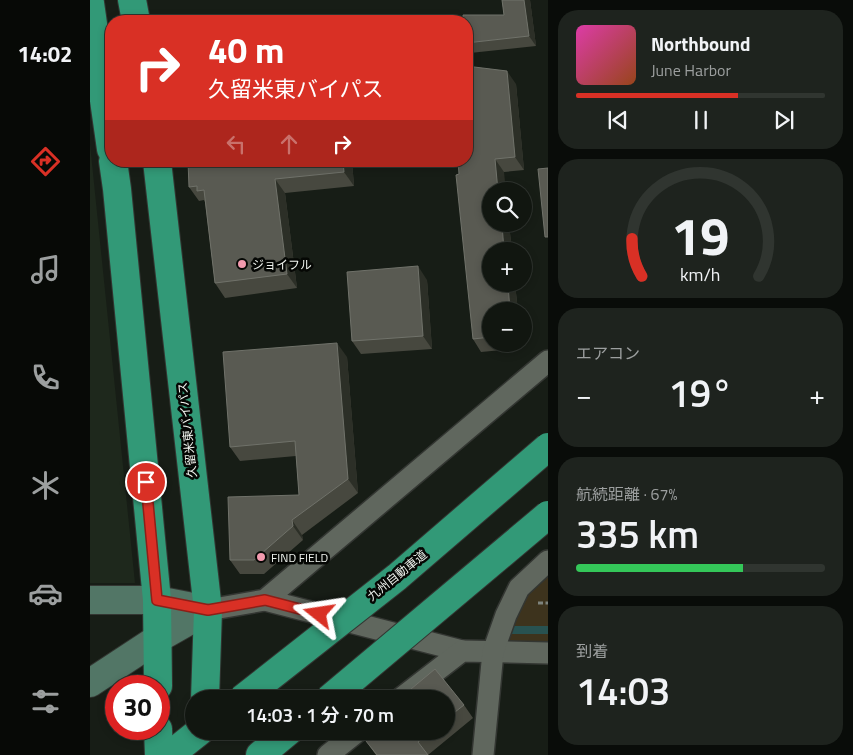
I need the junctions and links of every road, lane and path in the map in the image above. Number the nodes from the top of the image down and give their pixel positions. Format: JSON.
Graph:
{"nodes":[{"id":1,"x":132,"y":0,"type":"edge"},
{"id":2,"x":90,"y":3,"type":"edge"},
{"id":3,"x":135,"y":15,"type":"edge"},
{"id":4,"x":105,"y":108,"type":"edge"},
{"id":5,"x":114,"y":167,"type":"edge"},
{"id":6,"x":158,"y":167,"type":"edge"},
{"id":7,"x":548,"y":361,"type":"edge"},
{"id":8,"x":548,"y":447,"type":"edge"},
{"id":9,"x":548,"y":515,"type":"edge"},
{"id":10,"x":548,"y":561,"type":"edge"},
{"id":11,"x":90,"y":600,"type":"edge"},
{"id":12,"x":157,"y":600,"type":"junction"},
{"id":13,"x":265,"y":600,"type":"junction"},
{"id":14,"x":208,"y":610,"type":"junction"},
{"id":15,"x":157,"y":639,"type":"junction"},
{"id":16,"x":462,"y":651,"type":"junction"},
{"id":17,"x":493,"y":652,"type":"junction"},
{"id":18,"x":548,"y":653,"type":"edge"},
{"id":19,"x":158,"y":675,"type":"edge"},
{"id":20,"x":90,"y":683,"type":"edge"},
{"id":21,"x":205,"y":690,"type":"edge"},
{"id":22,"x":253,"y":690,"type":"edge"},
{"id":23,"x":339,"y":690,"type":"edge"},
{"id":24,"x":412,"y":690,"type":"edge"},
{"id":25,"x":158,"y":740,"type":"edge"},
{"id":26,"x":189,"y":740,"type":"edge"},
{"id":27,"x":204,"y":740,"type":"edge"},
{"id":28,"x":278,"y":740,"type":"edge"},
{"id":29,"x":347,"y":740,"type":"edge"},
{"id":30,"x":158,"y":755,"type":"edge"},
{"id":31,"x":170,"y":755,"type":"edge"},
{"id":32,"x":204,"y":755,"type":"edge"},
{"id":33,"x":260,"y":755,"type":"edge"},
{"id":34,"x":328,"y":755,"type":"edge"},
{"id":35,"x":483,"y":755,"type":"edge"}],
"edges":[{"from":1,"to":3,"type":"highway"},
{"from":2,"to":4,"type":"highway"},
{"from":5,"to":12,"type":"highway"},
{"from":6,"to":14,"type":"highway","name":"久留米東バイパス"},
{"from":7,"to":13,"type":"street"},
{"from":8,"to":22,"type":"highway","name":"九州自動車道","bridge":true},
{"from":9,"to":23,"type":"highway","bridge":true},
{"from":10,"to":17,"type":"street"},
{"from":11,"to":12,"type":"street"},
{"from":12,"to":14,"type":"street"},
{"from":12,"to":15,"type":"highway"},
{"from":13,"to":14,"type":"street"},
{"from":13,"to":16,"type":"street"},
{"from":14,"to":15,"type":"street"},
{"from":14,"to":21,"type":"highway","name":"久留米東バイパス"},
{"from":15,"to":19,"type":"highway"},
{"from":15,"to":20,"type":"street"},
{"from":16,"to":17,"type":"street"},
{"from":16,"to":24,"type":"street"},
{"from":17,"to":18,"type":"street"},
{"from":17,"to":35,"type":"street"},
{"from":25,"to":30,"type":"highway"},
{"from":26,"to":31,"type":"highway"},
{"from":27,"to":32,"type":"highway"},
{"from":28,"to":33,"type":"highway"},
{"from":29,"to":34,"type":"street"}]}
